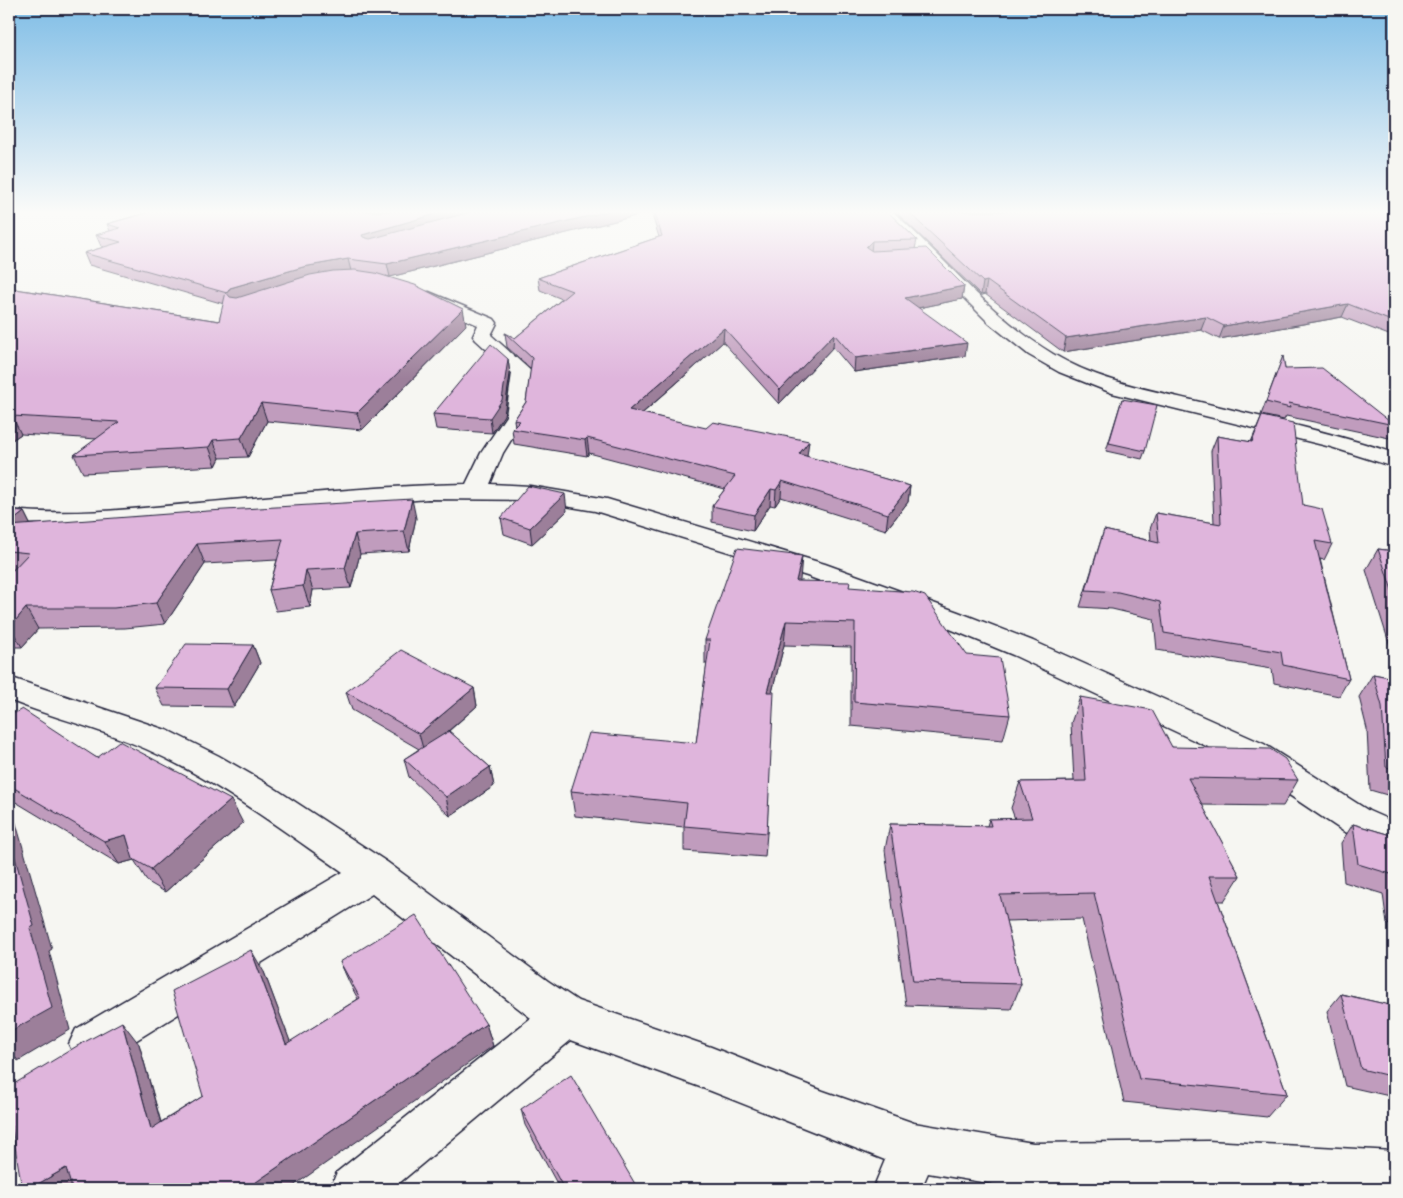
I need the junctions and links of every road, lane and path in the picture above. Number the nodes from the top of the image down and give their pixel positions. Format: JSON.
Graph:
{"nodes":[{"id":1,"x":944,"y":267,"type":"edge"},
{"id":2,"x":412,"y":290,"type":"edge"},
{"id":3,"x":1394,"y":460,"type":"edge"},
{"id":4,"x":475,"y":491,"type":"junction"},
{"id":5,"x":9,"y":517,"type":"edge"},
{"id":6,"x":9,"y":688,"type":"edge"},
{"id":7,"x":1394,"y":838,"type":"edge"},
{"id":8,"x":374,"y":873,"type":"junction"},
{"id":9,"x":566,"y":1017,"type":"junction"},
{"id":10,"x":60,"y":1062,"type":"edge"},
{"id":11,"x":914,"y":1147,"type":"junction"},
{"id":12,"x":1394,"y":1175,"type":"edge"},
{"id":13,"x":354,"y":1189,"type":"edge"},
{"id":14,"x":897,"y":1189,"type":"edge"}],
"edges":[{"from":1,"to":3,"type":"street"},
{"from":2,"to":4,"type":"street"},
{"from":4,"to":5,"type":"street"},
{"from":4,"to":7,"type":"street"},
{"from":6,"to":8,"type":"street"},
{"from":8,"to":9,"type":"street"},
{"from":8,"to":10,"type":"street"},
{"from":9,"to":11,"type":"street"},
{"from":9,"to":13,"type":"street"},
{"from":11,"to":12,"type":"street"},
{"from":11,"to":14,"type":"street"}]}
